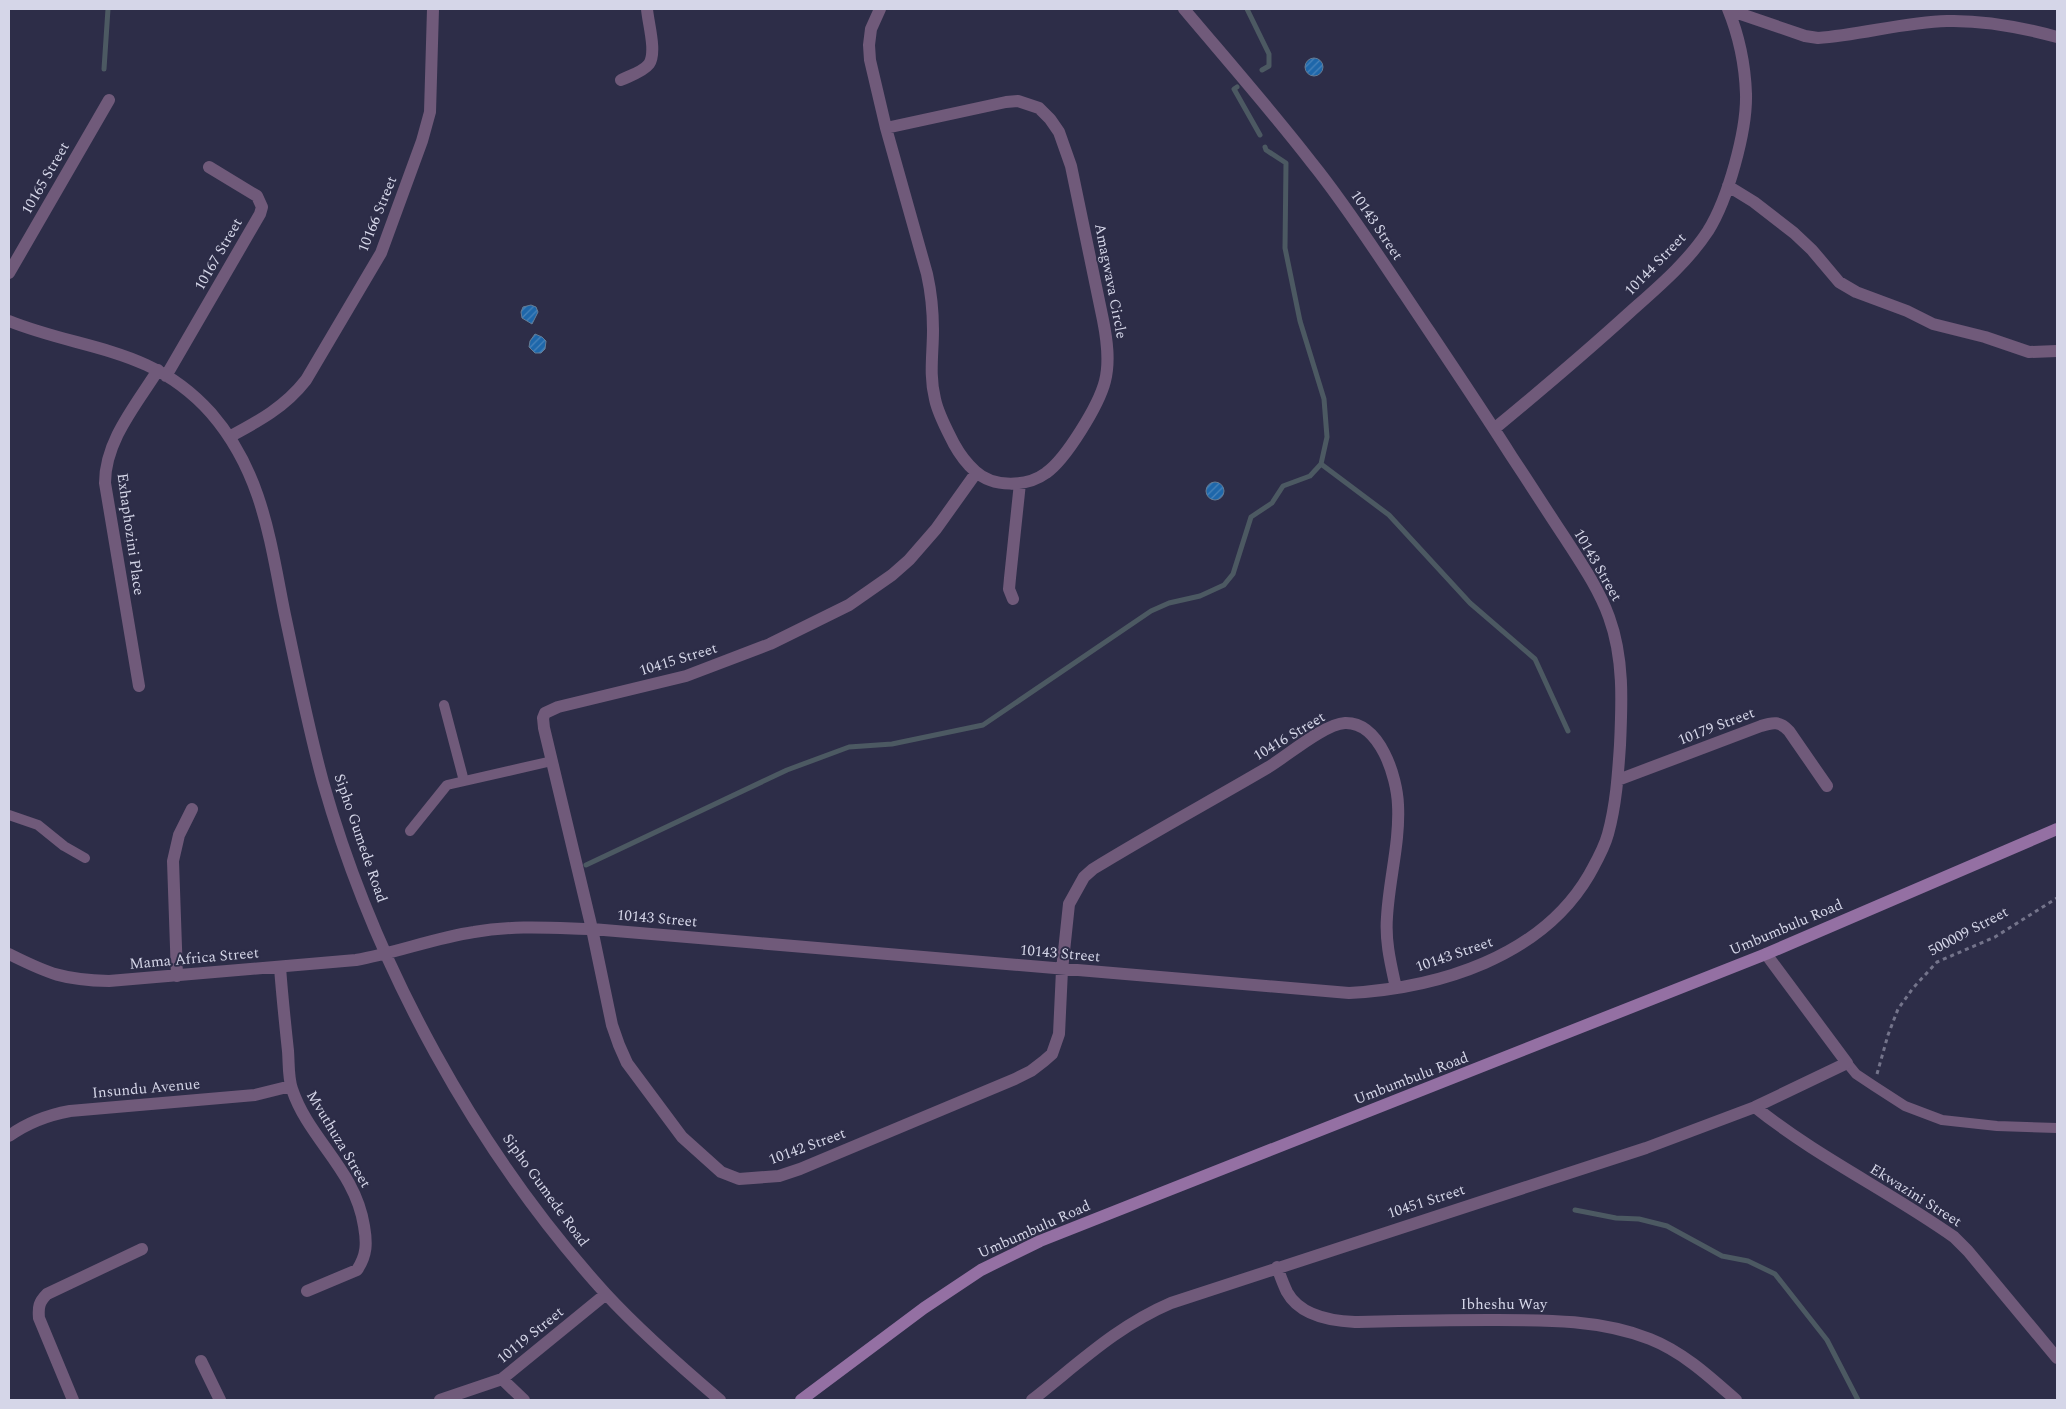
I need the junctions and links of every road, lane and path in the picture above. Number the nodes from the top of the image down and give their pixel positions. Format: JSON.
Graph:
{"nodes":[{"id":1,"x":433,"y":9,"type":"edge"},
{"id":2,"x":647,"y":9,"type":"edge"},
{"id":3,"x":880,"y":9,"type":"edge"},
{"id":4,"x":1184,"y":9,"type":"edge"},
{"id":5,"x":1729,"y":9,"type":"edge"},
{"id":6,"x":2057,"y":37,"type":"edge"},
{"id":7,"x":621,"y":80,"type":"dead end"},
{"id":8,"x":109,"y":100,"type":"dead end"},
{"id":9,"x":886,"y":128,"type":"junction"},
{"id":10,"x":209,"y":167,"type":"dead end"},
{"id":11,"x":1728,"y":186,"type":"junction"},
{"id":12,"x":9,"y":272,"type":"edge"},
{"id":13,"x":9,"y":322,"type":"edge"},
{"id":14,"x":2057,"y":351,"type":"edge"},
{"id":15,"x":162,"y":373,"type":"junction"},
{"id":16,"x":1494,"y":429,"type":"junction"},
{"id":17,"x":229,"y":437,"type":"junction"},
{"id":18,"x":976,"y":473,"type":"junction"},
{"id":19,"x":1020,"y":483,"type":"junction"},
{"id":20,"x":1013,"y":599,"type":"dead end"},
{"id":21,"x":139,"y":686,"type":"dead end"},
{"id":22,"x":444,"y":705,"type":"dead end"},
{"id":23,"x":552,"y":761,"type":"junction"},
{"id":24,"x":1618,"y":780,"type":"junction"},
{"id":25,"x":464,"y":781,"type":"junction"},
{"id":26,"x":1826,"y":786,"type":"dead end"},
{"id":27,"x":192,"y":809,"type":"dead end"},
{"id":28,"x":9,"y":815,"type":"edge"},
{"id":29,"x":2057,"y":829,"type":"edge"},
{"id":30,"x":410,"y":831,"type":"dead end"},
{"id":31,"x":85,"y":858,"type":"dead end"},
{"id":32,"x":2057,"y":898,"type":"edge"},
{"id":33,"x":592,"y":929,"type":"junction"},
{"id":34,"x":9,"y":954,"type":"edge"},
{"id":35,"x":1766,"y":954,"type":"junction"},
{"id":36,"x":386,"y":955,"type":"junction"},
{"id":37,"x":280,"y":967,"type":"junction"},
{"id":38,"x":1062,"y":970,"type":"junction"},
{"id":39,"x":177,"y":976,"type":"junction"},
{"id":40,"x":1396,"y":988,"type":"junction"},
{"id":41,"x":1847,"y":1063,"type":"junction"},
{"id":42,"x":291,"y":1086,"type":"junction"},
{"id":43,"x":1874,"y":1086,"type":"junction"},
{"id":44,"x":1755,"y":1107,"type":"junction"},
{"id":45,"x":2057,"y":1128,"type":"edge"},
{"id":46,"x":9,"y":1136,"type":"edge"},
{"id":47,"x":142,"y":1249,"type":"dead end"},
{"id":48,"x":1277,"y":1267,"type":"junction"},
{"id":49,"x":306,"y":1291,"type":"dead end"},
{"id":50,"x":606,"y":1294,"type":"junction"},
{"id":51,"x":2057,"y":1358,"type":"edge"},
{"id":52,"x":201,"y":1361,"type":"dead end"},
{"id":53,"x":502,"y":1379,"type":"junction"},
{"id":54,"x":73,"y":1400,"type":"edge"},
{"id":55,"x":220,"y":1400,"type":"edge"},
{"id":56,"x":440,"y":1400,"type":"edge"},
{"id":57,"x":524,"y":1400,"type":"edge"},
{"id":58,"x":720,"y":1400,"type":"edge"},
{"id":59,"x":801,"y":1400,"type":"edge"},
{"id":60,"x":1032,"y":1400,"type":"edge"},
{"id":61,"x":1736,"y":1400,"type":"edge"}],
"edges":[{"from":1,"to":17,"type":"street","name":"10166 Street"},
{"from":2,"to":7,"type":"street"},
{"from":3,"to":9,"type":"street"},
{"from":4,"to":16,"type":"street","name":"10143 Street"},
{"from":5,"to":6,"type":"street"},
{"from":5,"to":11,"type":"street","name":"10144 Street"},
{"from":8,"to":12,"type":"street","name":"10165 Street"},
{"from":9,"to":18,"type":"street"},
{"from":9,"to":19,"type":"street","name":"Amagwava Circle"},
{"from":10,"to":15,"type":"street","name":"10167 Street"},
{"from":11,"to":14,"type":"street"},
{"from":11,"to":16,"type":"street","name":"10144 Street"},
{"from":13,"to":15,"type":"street","name":"Sipho Gumede Road"},
{"from":15,"to":17,"type":"street","name":"Sipho Gumede Road"},
{"from":15,"to":21,"type":"street","name":"Exhaphozini Place"},
{"from":16,"to":24,"type":"street","name":"10143 Street"},
{"from":17,"to":36,"type":"street","name":"Sipho Gumede Road"},
{"from":18,"to":19,"type":"street","name":"Amagwava Circle"},
{"from":18,"to":23,"type":"street","name":"10415 Street"},
{"from":19,"to":20,"type":"street"},
{"from":22,"to":25,"type":"lane"},
{"from":23,"to":25,"type":"lane"},
{"from":23,"to":33,"type":"street","name":"10415 Street"},
{"from":24,"to":26,"type":"street","name":"10179 Street"},
{"from":24,"to":40,"type":"street","name":"10143 Street"},
{"from":25,"to":30,"type":"lane"},
{"from":27,"to":39,"type":"street"},
{"from":28,"to":31,"type":"lane"},
{"from":29,"to":35,"type":"main road","name":"Umbumbulu Road"},
{"from":32,"to":43,"type":"path","name":"500009 Street"},
{"from":33,"to":36,"type":"street","name":"10143 Street"},
{"from":33,"to":38,"type":"street","name":"10143 Street"},
{"from":33,"to":38,"type":"street","name":"10142 Street"},
{"from":34,"to":39,"type":"street","name":"Mama Africa Street"},
{"from":35,"to":41,"type":"street"},
{"from":35,"to":59,"type":"main road","name":"Umbumbulu Road"},
{"from":36,"to":37,"type":"street","name":"Mama Africa Street"},
{"from":36,"to":50,"type":"street","name":"Sipho Gumede Road"},
{"from":37,"to":39,"type":"street","name":"Mama Africa Street"},
{"from":37,"to":42,"type":"street","name":"Mvuthuza Street"},
{"from":38,"to":40,"type":"street","name":"10143 Street"},
{"from":38,"to":40,"type":"street","name":"10416 Street"},
{"from":41,"to":43,"type":"lane"},
{"from":41,"to":44,"type":"street","name":"10451 Street"},
{"from":42,"to":46,"type":"street","name":"Insundu Avenue"},
{"from":42,"to":49,"type":"street","name":"Mvuthuza Street"},
{"from":43,"to":45,"type":"lane"},
{"from":44,"to":48,"type":"street","name":"10451 Street"},
{"from":44,"to":51,"type":"street","name":"Ekwazini Street"},
{"from":47,"to":54,"type":"street"},
{"from":48,"to":60,"type":"street","name":"10451 Street"},
{"from":48,"to":61,"type":"street","name":"Ibheshu Way"},
{"from":50,"to":53,"type":"street","name":"10119 Street"},
{"from":50,"to":58,"type":"street","name":"Sipho Gumede Road"},
{"from":52,"to":55,"type":"street"},
{"from":53,"to":56,"type":"street","name":"10119 Street"},
{"from":53,"to":57,"type":"street"}]}
